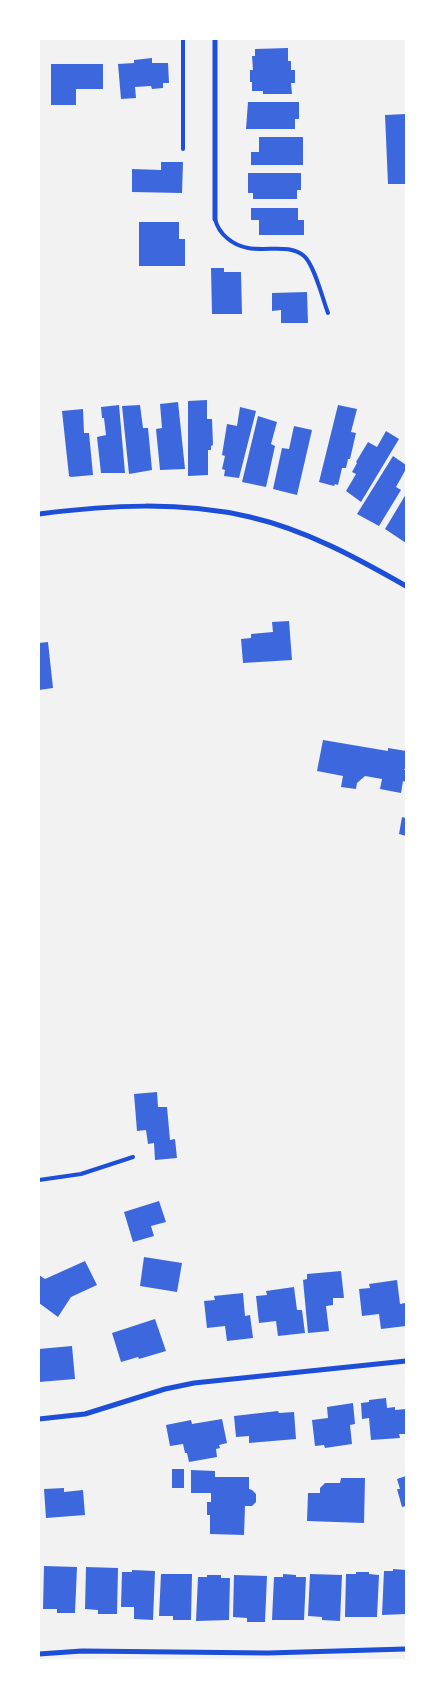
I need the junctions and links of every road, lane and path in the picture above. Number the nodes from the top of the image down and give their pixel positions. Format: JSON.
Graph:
{"nodes":[{"id":1,"x":182,"y":39,"type":"edge"},
{"id":2,"x":215,"y":39,"type":"edge"},
{"id":3,"x":183,"y":149,"type":"dead end"},
{"id":4,"x":215,"y":219,"type":"joint"},
{"id":5,"x":328,"y":313,"type":"dead end"},
{"id":6,"x":39,"y":514,"type":"edge"},
{"id":7,"x":406,"y":586,"type":"edge"},
{"id":8,"x":133,"y":1157,"type":"dead end"},
{"id":9,"x":39,"y":1180,"type":"edge"},
{"id":10,"x":406,"y":1361,"type":"edge"},
{"id":11,"x":39,"y":1419,"type":"edge"},
{"id":12,"x":406,"y":1649,"type":"edge"},
{"id":13,"x":39,"y":1654,"type":"edge"}],
"edges":[{"from":1,"to":3,"type":"lane"},
{"from":2,"to":4,"type":"street"},
{"from":4,"to":5,"type":"lane"},
{"from":6,"to":7,"type":"street"},
{"from":8,"to":9,"type":"lane"},
{"from":10,"to":11,"type":"street"},
{"from":12,"to":13,"type":"street"}]}
